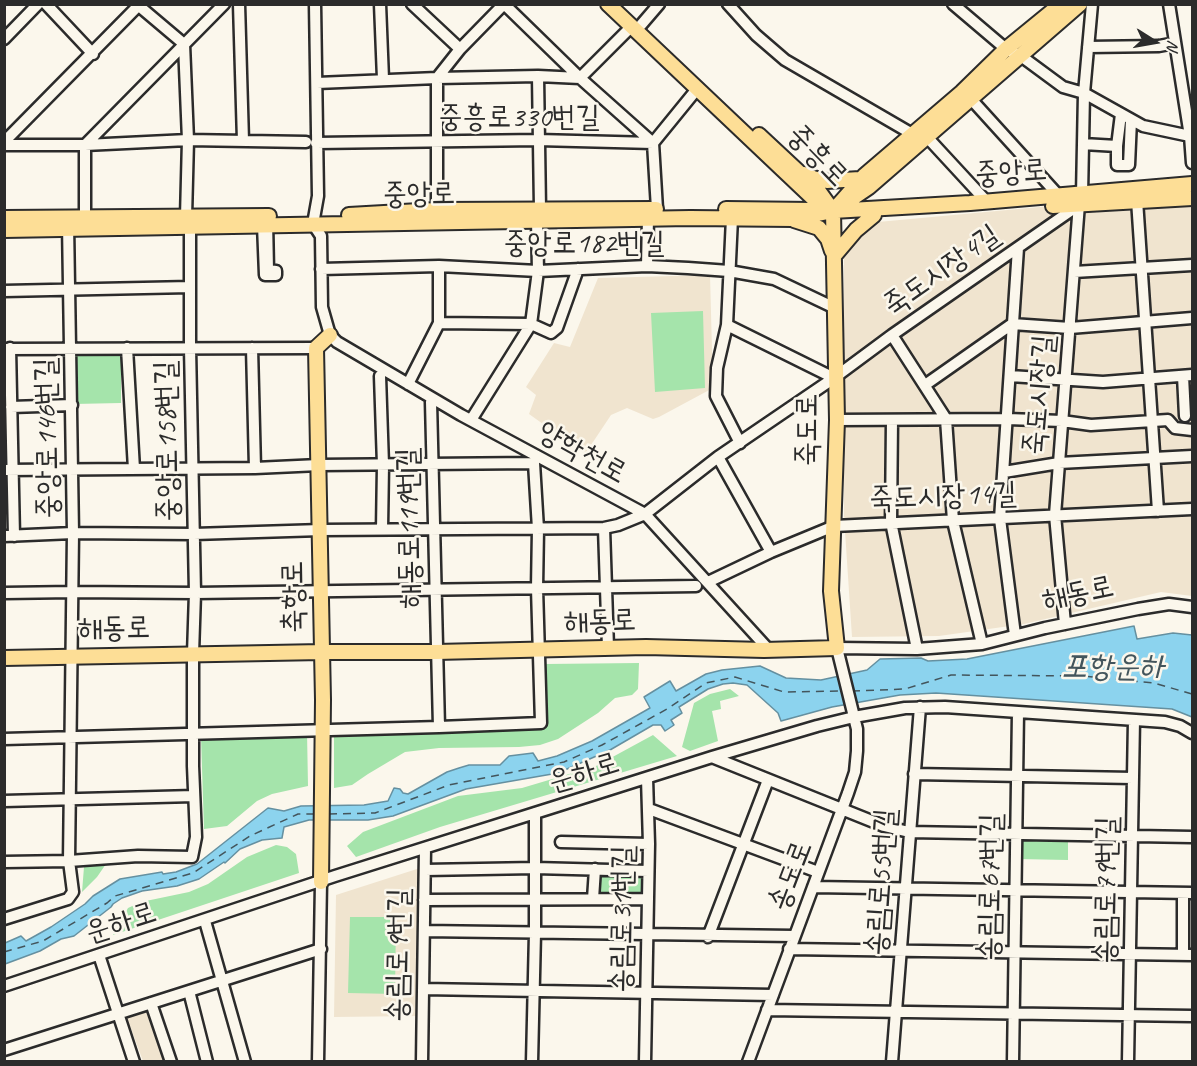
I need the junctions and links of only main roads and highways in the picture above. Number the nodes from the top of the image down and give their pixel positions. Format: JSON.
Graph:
{"nodes":[{"id":1,"x":608,"y":4,"type":"edge"},
{"id":2,"x":620,"y":4,"type":"edge"},
{"id":3,"x":1080,"y":4,"type":"edge"},
{"id":4,"x":1061,"y":5,"type":"edge"},
{"id":5,"x":636,"y":26,"type":"junction"},
{"id":6,"x":920,"y":136,"type":"junction"},
{"id":7,"x":800,"y":171,"type":"junction"},
{"id":8,"x":1192,"y":184,"type":"edge"},
{"id":9,"x":861,"y":186,"type":"junction"},
{"id":10,"x":801,"y":187,"type":"junction"},
{"id":11,"x":1192,"y":198,"type":"edge"},
{"id":12,"x":1080,"y":199,"type":"junction"},
{"id":13,"x":833,"y":211,"type":"junction"},
{"id":14,"x":874,"y":212,"type":"junction"},
{"id":15,"x":652,"y":214,"type":"junction"},
{"id":16,"x":789,"y":214,"type":"junction"},
{"id":17,"x":538,"y":215,"type":"junction"},
{"id":18,"x":4,"y":218,"type":"edge"},
{"id":19,"x":313,"y":220,"type":"junction"},
{"id":20,"x":188,"y":222,"type":"junction"},
{"id":21,"x":68,"y":224,"type":"junction"},
{"id":22,"x":4,"y":230,"type":"edge"},
{"id":23,"x":834,"y":256,"type":"junction"},
{"id":24,"x":334,"y":339,"type":"road end"},
{"id":25,"x":322,"y":652,"type":"junction"},
{"id":26,"x":839,"y":654,"type":"joint"},
{"id":27,"x":4,"y":658,"type":"edge"},
{"id":28,"x":321,"y":882,"type":"road end"}],
"edges":[{"from":1,"to":5,"type":"main road","name":"중흥로"},
{"from":2,"to":5,"type":"main road","name":"중흥로"},
{"from":3,"to":6,"type":"main road"},
{"from":4,"to":6,"type":"main road"},
{"from":5,"to":7,"type":"main road","name":"중흥로"},
{"from":5,"to":10,"type":"main road","name":"중흥로"},
{"from":6,"to":9,"type":"main road"},
{"from":7,"to":9,"type":"main road"},
{"from":7,"to":13,"type":"main road","name":"중흥로"},
{"from":8,"to":12,"type":"main road","name":"중앙로"},
{"from":9,"to":13,"type":"main road"},
{"from":9,"to":14,"type":"main road"},
{"from":10,"to":13,"type":"main road","name":"중흥로"},
{"from":10,"to":16,"type":"main road"},
{"from":11,"to":12,"type":"main road","name":"중앙로"},
{"from":12,"to":14,"type":"main road","name":"중앙로"},
{"from":12,"to":14,"type":"main road","name":"중앙로"},
{"from":13,"to":14,"type":"main road","name":"중앙로"},
{"from":13,"to":16,"type":"main road","name":"중앙로"},
{"from":13,"to":23,"type":"main road","name":"죽도로"},
{"from":14,"to":23,"type":"main road"},
{"from":15,"to":16,"type":"main road","name":"중앙로"},
{"from":15,"to":16,"type":"main road","name":"중앙로"},
{"from":15,"to":17,"type":"main road","name":"중앙로"},
{"from":16,"to":23,"type":"main road"},
{"from":17,"to":19,"type":"main road","name":"중앙로"},
{"from":17,"to":19,"type":"main road","name":"중앙로"},
{"from":18,"to":21,"type":"main road","name":"중앙로"},
{"from":19,"to":20,"type":"main road","name":"중앙로"},
{"from":20,"to":21,"type":"main road","name":"중앙로"},
{"from":20,"to":21,"type":"main road","name":"중앙로"},
{"from":21,"to":22,"type":"main road","name":"중앙로"},
{"from":23,"to":26,"type":"main road","name":"죽도로"},
{"from":24,"to":25,"type":"main road","name":"축항로"},
{"from":25,"to":26,"type":"main road","name":"해동로"},
{"from":25,"to":27,"type":"main road","name":"해동로"},
{"from":25,"to":28,"type":"main road","name":"축항로"}]}
